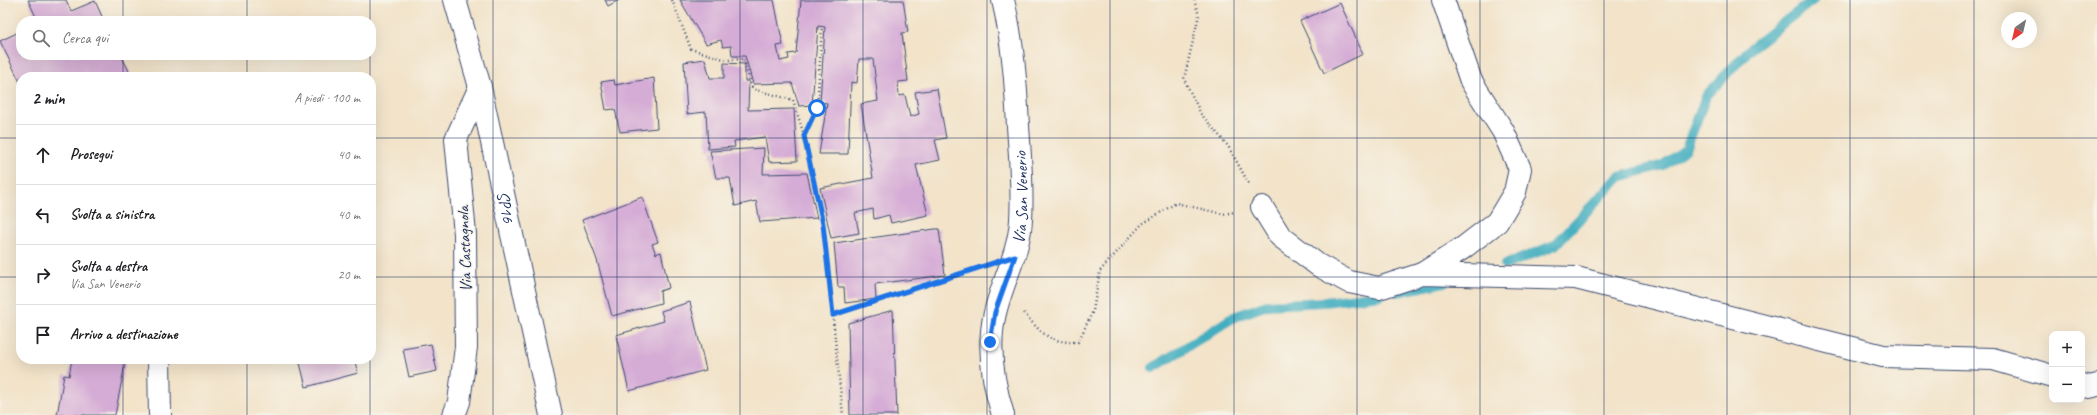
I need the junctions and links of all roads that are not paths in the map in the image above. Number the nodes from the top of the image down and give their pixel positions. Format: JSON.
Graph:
{"nodes":[{"id":1,"x":454,"y":0,"type":"edge"},
{"id":2,"x":1004,"y":0,"type":"edge"},
{"id":3,"x":1444,"y":0,"type":"edge"},
{"id":4,"x":480,"y":87,"type":"junction"},
{"id":5,"x":1262,"y":207,"type":"road end"},
{"id":6,"x":1422,"y":274,"type":"junction"},
{"id":7,"x":159,"y":364,"type":"edge"},
{"id":8,"x":2049,"y":375,"type":"edge"},
{"id":9,"x":2097,"y":385,"type":"edge"},
{"id":10,"x":2085,"y":386,"type":"edge"},
{"id":11,"x":160,"y":415,"type":"edge"},
{"id":12,"x":454,"y":415,"type":"edge"},
{"id":13,"x":551,"y":415,"type":"edge"},
{"id":14,"x":1003,"y":415,"type":"edge"}],
"edges":[{"from":1,"to":4,"type":"street","name":"SP16","number":"SP16"},
{"from":2,"to":14,"type":"street","name":"Via San Venerio"},
{"from":3,"to":6,"type":"street"},
{"from":4,"to":12,"type":"street","name":"Via Castagnola"},
{"from":4,"to":13,"type":"street","name":"SP16","number":"SP16"},
{"from":5,"to":6,"type":"street"},
{"from":6,"to":8,"type":"street"},
{"from":7,"to":11,"type":"street"},
{"from":9,"to":10,"type":"street"}]}
